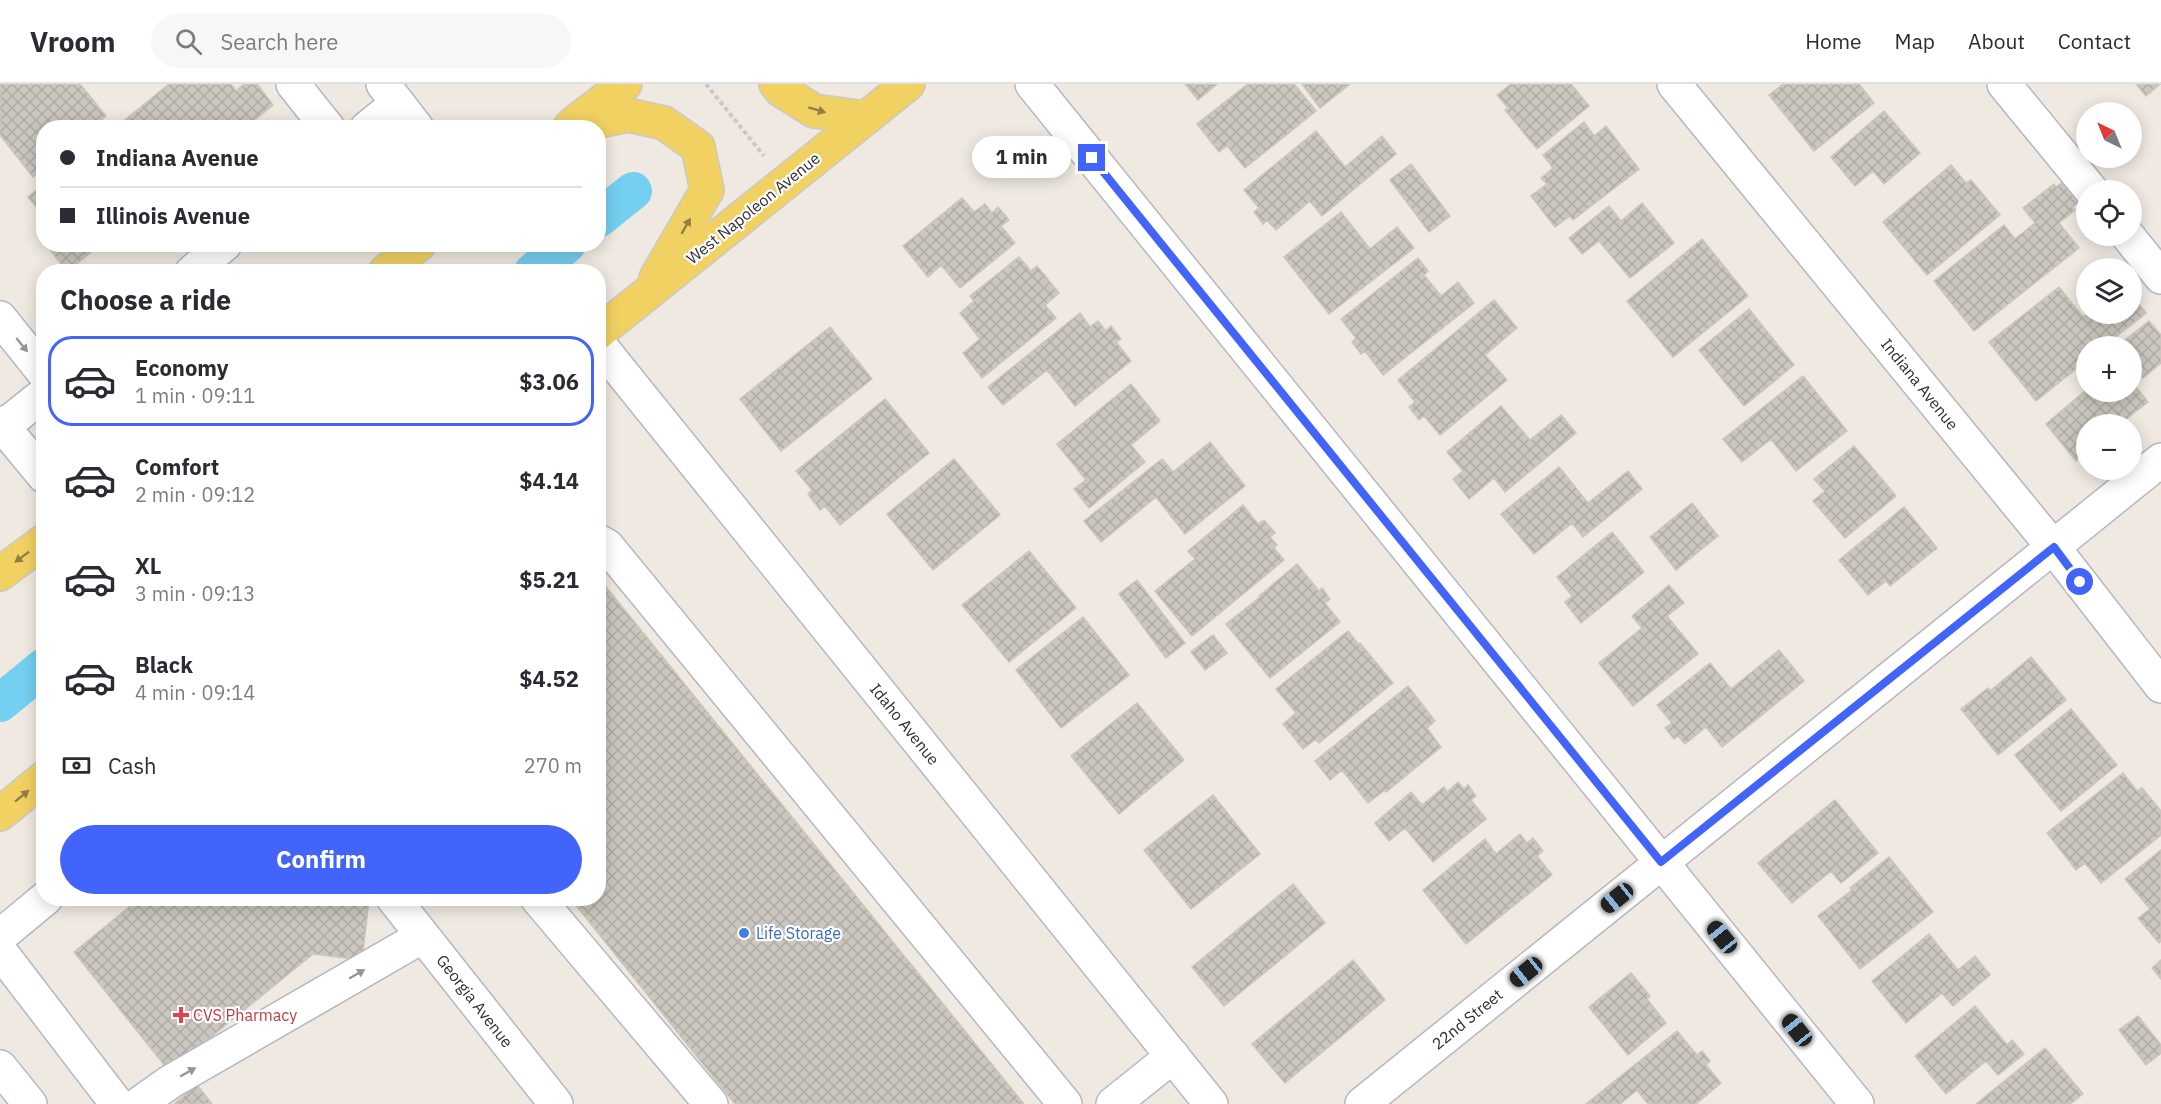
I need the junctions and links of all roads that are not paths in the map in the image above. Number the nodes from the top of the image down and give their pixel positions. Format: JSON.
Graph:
{"nodes":[{"id":1,"x":293,"y":84,"type":"edge"},
{"id":2,"x":625,"y":84,"type":"edge"},
{"id":3,"x":776,"y":84,"type":"edge"},
{"id":4,"x":908,"y":84,"type":"edge"},
{"id":5,"x":1032,"y":84,"type":"edge"},
{"id":6,"x":1674,"y":84,"type":"edge"},
{"id":7,"x":2004,"y":84,"type":"edge"},
{"id":8,"x":400,"y":105,"type":"edge"},
{"id":9,"x":866,"y":118,"type":"junction"},
{"id":10,"x":322,"y":120,"type":"edge"},
{"id":11,"x":378,"y":120,"type":"edge"},
{"id":12,"x":578,"y":120,"type":"edge"},
{"id":13,"x":603,"y":120,"type":"edge"},
{"id":14,"x":2083,"y":180,"type":"edge"},
{"id":15,"x":2136,"y":246,"type":"edge"},
{"id":16,"x":216,"y":252,"type":"edge"},
{"id":17,"x":409,"y":252,"type":"edge"},
{"id":18,"x":201,"y":264,"type":"edge"},
{"id":19,"x":395,"y":264,"type":"edge"},
{"id":20,"x":2161,"y":277,"type":"edge"},
{"id":21,"x":646,"y":295,"type":"junction"},
{"id":22,"x":0,"y":318,"type":"edge"},
{"id":23,"x":606,"y":327,"type":"edge"},
{"id":24,"x":606,"y":353,"type":"edge"},
{"id":25,"x":36,"y":362,"type":"edge"},
{"id":26,"x":36,"y":400,"type":"edge"},
{"id":27,"x":2,"y":425,"type":"edge"},
{"id":28,"x":2161,"y":460,"type":"edge"},
{"id":29,"x":36,"y":466,"type":"edge"},
{"id":30,"x":606,"y":545,"type":"edge"},
{"id":31,"x":36,"y":547,"type":"edge"},
{"id":32,"x":2054,"y":547,"type":"junction"},
{"id":33,"x":0,"y":574,"type":"edge"},
{"id":34,"x":2161,"y":686,"type":"edge"},
{"id":35,"x":36,"y":785,"type":"edge"},
{"id":36,"x":0,"y":814,"type":"edge"},
{"id":37,"x":1661,"y":862,"type":"junction"},
{"id":38,"x":36,"y":906,"type":"edge"},
{"id":39,"x":399,"y":906,"type":"edge"},
{"id":40,"x":544,"y":906,"type":"edge"},
{"id":41,"x":0,"y":936,"type":"edge"},
{"id":42,"x":423,"y":936,"type":"junction"},
{"id":43,"x":0,"y":951,"type":"edge"},
{"id":44,"x":1173,"y":1056,"type":"junction"},
{"id":45,"x":0,"y":1067,"type":"edge"},
{"id":46,"x":30,"y":1104,"type":"edge"},
{"id":47,"x":117,"y":1104,"type":"edge"},
{"id":48,"x":139,"y":1104,"type":"edge"},
{"id":49,"x":556,"y":1104,"type":"edge"},
{"id":50,"x":711,"y":1104,"type":"edge"},
{"id":51,"x":1065,"y":1104,"type":"edge"},
{"id":52,"x":1113,"y":1104,"type":"edge"},
{"id":53,"x":1211,"y":1104,"type":"edge"},
{"id":54,"x":1362,"y":1104,"type":"edge"},
{"id":55,"x":1857,"y":1104,"type":"edge"}],
"edges":[{"from":1,"to":10,"type":"street"},
{"from":2,"to":12,"type":"main road"},
{"from":3,"to":9,"type":"main road","one_way":true},
{"from":4,"to":9,"type":"main road","name":"West Napoleon Avenue"},
{"from":5,"to":37,"type":"street"},
{"from":6,"to":32,"type":"street","name":"Indiana Avenue"},
{"from":7,"to":14,"type":"street"},
{"from":8,"to":11,"type":"street"},
{"from":9,"to":21,"type":"main road","name":"West Napoleon Avenue"},
{"from":21,"to":13,"type":"main road","one_way":true},
{"from":15,"to":20,"type":"street"},
{"from":16,"to":18,"type":"street"},
{"from":17,"to":19,"type":"main road"},
{"from":21,"to":23,"type":"main road","name":"West Napoleon Avenue"},
{"from":22,"to":25,"type":"street","one_way":true},
{"from":24,"to":44,"type":"street","name":"Idaho Avenue"},
{"from":26,"to":27,"type":"street"},
{"from":27,"to":29,"type":"street"},
{"from":28,"to":32,"type":"street","name":"22nd Street"},
{"from":30,"to":51,"type":"street"},
{"from":31,"to":33,"type":"main road","one_way":true},
{"from":32,"to":34,"type":"street","name":"Indiana Avenue"},
{"from":32,"to":37,"type":"street","name":"22nd Street"},
{"from":36,"to":35,"type":"main road","one_way":true},
{"from":37,"to":54,"type":"street","name":"22nd Street"},
{"from":37,"to":55,"type":"street"},
{"from":38,"to":41,"type":"street"},
{"from":39,"to":42,"type":"street","name":"Georgia Avenue"},
{"from":40,"to":50,"type":"street"},
{"from":48,"to":42,"type":"street","one_way":true},
{"from":42,"to":49,"type":"street","name":"Georgia Avenue"},
{"from":43,"to":47,"type":"street"},
{"from":44,"to":52,"type":"street"},
{"from":44,"to":53,"type":"street","name":"Idaho Avenue"},
{"from":45,"to":46,"type":"street"}]}
